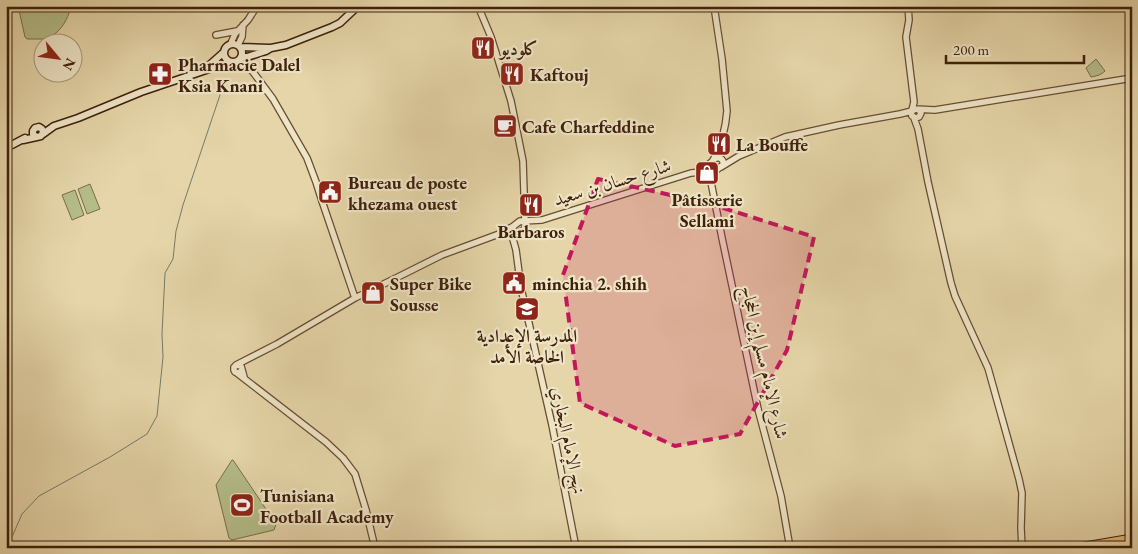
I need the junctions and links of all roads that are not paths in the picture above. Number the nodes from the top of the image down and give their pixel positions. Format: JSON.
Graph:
{"nodes":[{"id":1,"x":258,"y":6,"type":"edge"},
{"id":2,"x":358,"y":6,"type":"edge"},
{"id":3,"x":478,"y":6,"type":"edge"},
{"id":4,"x":714,"y":6,"type":"edge"},
{"id":5,"x":908,"y":6,"type":"edge"},
{"id":6,"x":243,"y":25,"type":"junction"},
{"id":7,"x":237,"y":31,"type":"junction"},
{"id":8,"x":216,"y":35,"type":"dead end"},
{"id":9,"x":231,"y":44,"type":"junction"},
{"id":10,"x":240,"y":46,"type":"junction"},
{"id":11,"x":271,"y":48,"type":"junction"},
{"id":12,"x":224,"y":52,"type":"junction"},
{"id":13,"x":240,"y":59,"type":"junction"},
{"id":14,"x":230,"y":62,"type":"junction"},
{"id":15,"x":204,"y":70,"type":"junction"},
{"id":16,"x":1132,"y":78,"type":"edge"},
{"id":17,"x":916,"y":113,"type":"junction"},
{"id":18,"x":54,"y":126,"type":"junction"},
{"id":19,"x":36,"y":128,"type":"junction"},
{"id":20,"x":43,"y":134,"type":"junction"},
{"id":21,"x":36,"y":137,"type":"junction"},
{"id":22,"x":23,"y":140,"type":"junction"},
{"id":23,"x":720,"y":146,"type":"junction"},
{"id":24,"x":6,"y":148,"type":"edge"},
{"id":25,"x":739,"y":156,"type":"junction"},
{"id":26,"x":721,"y":158,"type":"junction"},
{"id":27,"x":713,"y":167,"type":"junction"},
{"id":28,"x":691,"y":173,"type":"junction"},
{"id":29,"x":519,"y":228,"type":"junction"},
{"id":30,"x":516,"y":250,"type":"junction"},
{"id":31,"x":355,"y":298,"type":"junction"},
{"id":32,"x":253,"y":357,"type":"junction"},
{"id":33,"x":240,"y":371,"type":"junction"},
{"id":34,"x":1132,"y":538,"type":"edge"},
{"id":35,"x":375,"y":548,"type":"edge"},
{"id":36,"x":576,"y":548,"type":"edge"},
{"id":37,"x":790,"y":548,"type":"edge"},
{"id":38,"x":1020,"y":548,"type":"edge"},
{"id":39,"x":1073,"y":548,"type":"edge"}],
"edges":[{"from":1,"to":6,"type":"street"},
{"from":2,"to":11,"type":"main road"},
{"from":3,"to":29,"type":"street"},
{"from":4,"to":23,"type":"street"},
{"from":5,"to":17,"type":"street"},
{"from":6,"to":7,"type":"street"},
{"from":6,"to":10,"type":"street"},
{"from":7,"to":8,"type":"street"},
{"from":7,"to":9,"type":"street"},
{"from":9,"to":10,"type":"main road"},
{"from":9,"to":12,"type":"main road"},
{"from":10,"to":11,"type":"main road"},
{"from":10,"to":13,"type":"main road"},
{"from":11,"to":13,"type":"main road"},
{"from":12,"to":14,"type":"main road"},
{"from":12,"to":15,"type":"main road"},
{"from":13,"to":14,"type":"main road"},
{"from":13,"to":31,"type":"street"},
{"from":14,"to":15,"type":"main road"},
{"from":15,"to":18,"type":"main road"},
{"from":16,"to":17,"type":"street","name":"شارع حسان بن سعيد"},
{"from":17,"to":25,"type":"street","name":"شارع حسان بن سعيد"},
{"from":17,"to":38,"type":"street"},
{"from":18,"to":19,"type":"main road"},
{"from":18,"to":20,"type":"main road"},
{"from":19,"to":20,"type":"main road"},
{"from":19,"to":21,"type":"main road"},
{"from":19,"to":22,"type":"main road"},
{"from":20,"to":21,"type":"main road"},
{"from":21,"to":22,"type":"main road"},
{"from":22,"to":24,"type":"main road"},
{"from":23,"to":26,"type":"street"},
{"from":23,"to":27,"type":"street"},
{"from":25,"to":26,"type":"street","name":"شارع حسان بن سعيد"},
{"from":25,"to":27,"type":"street","name":"شارع حسان بن سعيد"},
{"from":26,"to":27,"type":"street","name":"شارع اﻹمام مسلم إبن الحجاج"},
{"from":27,"to":28,"type":"street","name":"شارع حسان بن سعيد"},
{"from":27,"to":28,"type":"street","name":"شارع حسان بن سعيد"},
{"from":27,"to":37,"type":"street","name":"شارع اﻹمام مسلم إبن الحجاج"},
{"from":28,"to":29,"type":"street","name":"شارع حسان بن سعيد"},
{"from":29,"to":30,"type":"street"},
{"from":29,"to":30,"type":"street"},
{"from":29,"to":31,"type":"street"},
{"from":30,"to":36,"type":"street","name":"نهج الإمام البخاري"},
{"from":31,"to":32,"type":"street"},
{"from":32,"to":33,"type":"street"},
{"from":32,"to":33,"type":"street"},
{"from":33,"to":35,"type":"street"},
{"from":34,"to":39,"type":"main road"}]}
